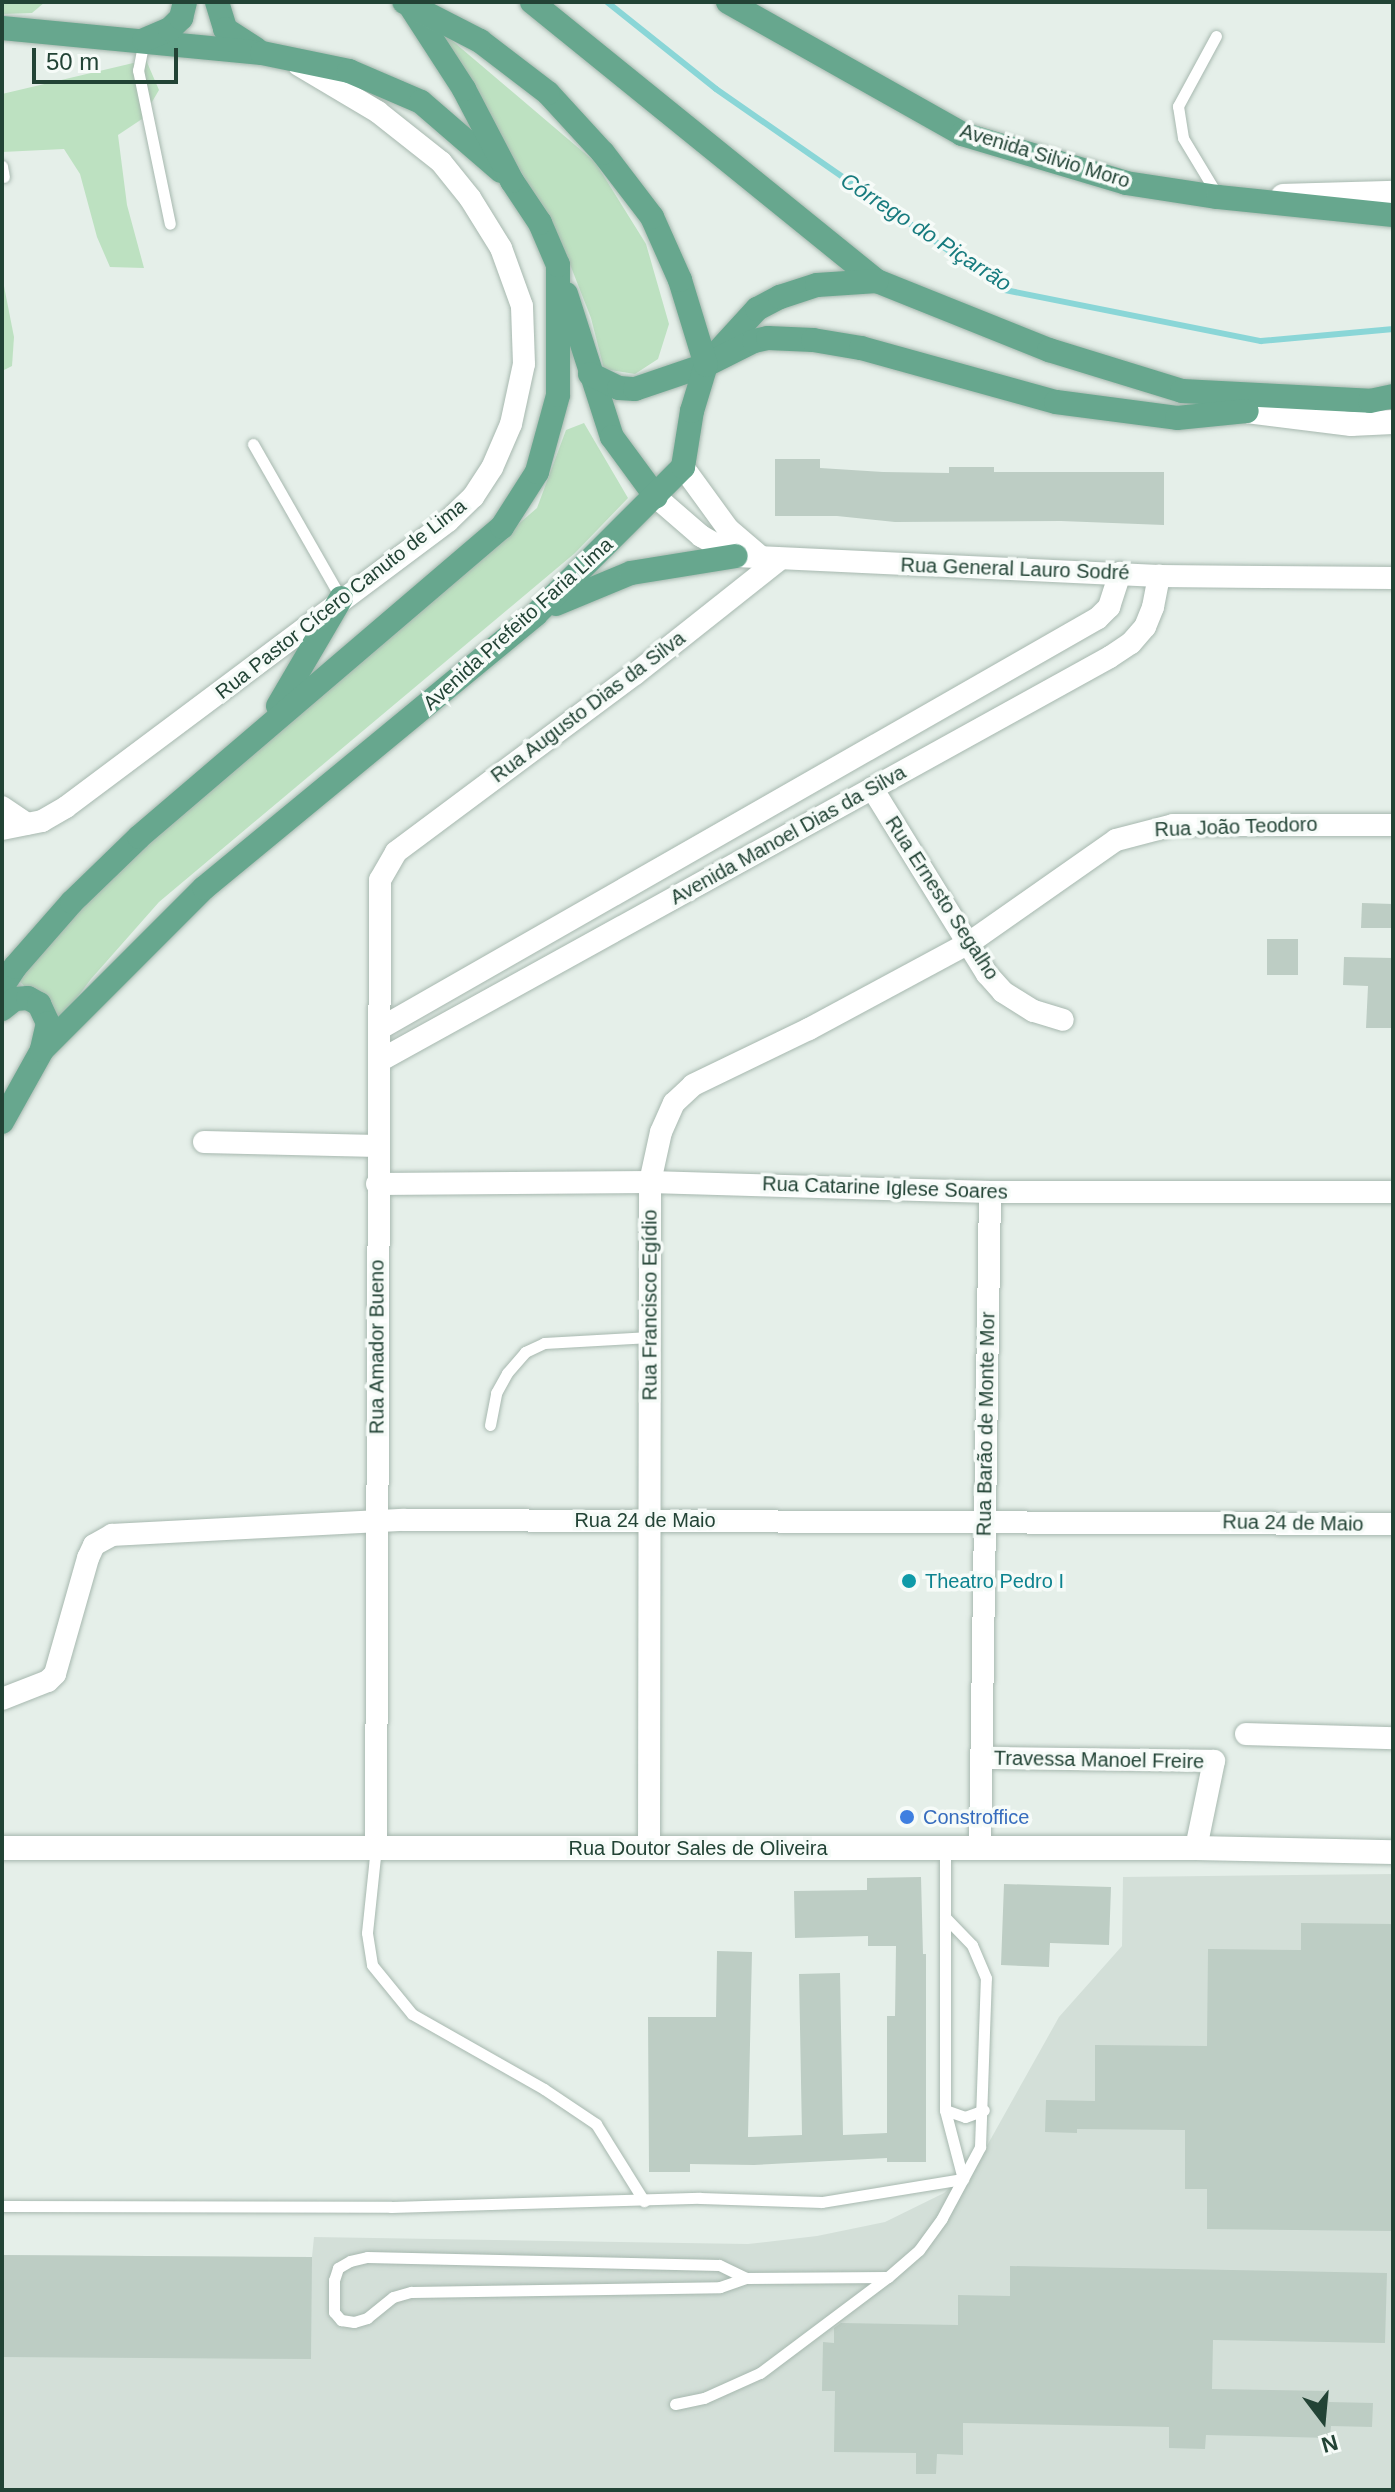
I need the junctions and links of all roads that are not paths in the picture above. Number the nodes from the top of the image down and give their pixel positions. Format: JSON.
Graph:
{"nodes":[{"id":1,"x":185,"y":2,"type":"edge"},
{"id":2,"x":217,"y":2,"type":"edge"},
{"id":3,"x":532,"y":2,"type":"edge"},
{"id":4,"x":728,"y":2,"type":"edge"},
{"id":5,"x":407,"y":3,"type":"edge"},
{"id":6,"x":2,"y":28,"type":"edge"},
{"id":7,"x":1216,"y":36,"type":"dead end"},
{"id":8,"x":144,"y":40,"type":"junction"},
{"id":9,"x":274,"y":56,"type":"junction"},
{"id":10,"x":512,"y":181,"type":"junction"},
{"id":11,"x":1393,"y":193,"type":"edge"},
{"id":12,"x":1228,"y":197,"type":"junction"},
{"id":13,"x":1393,"y":215,"type":"edge"},
{"id":14,"x":170,"y":224,"type":"dead end"},
{"id":15,"x":558,"y":265,"type":"junction"},
{"id":16,"x":877,"y":281,"type":"junction"},
{"id":17,"x":706,"y":365,"type":"junction"},
{"id":18,"x":590,"y":374,"type":"junction"},
{"id":19,"x":1182,"y":391,"type":"junction"},
{"id":20,"x":1393,"y":396,"type":"edge"},
{"id":21,"x":1247,"y":411,"type":"junction"},
{"id":22,"x":1393,"y":422,"type":"edge"},
{"id":23,"x":253,"y":444,"type":"dead end"},
{"id":24,"x":683,"y":467,"type":"junction"},
{"id":25,"x":656,"y":497,"type":"junction"},
{"id":26,"x":736,"y":556,"type":"junction"},
{"id":27,"x":770,"y":559,"type":"junction"},
{"id":28,"x":1120,"y":573,"type":"junction"},
{"id":29,"x":1159,"y":576,"type":"junction"},
{"id":30,"x":1393,"y":578,"type":"edge"},
{"id":31,"x":341,"y":598,"type":"junction"},
{"id":32,"x":536,"y":614,"type":"junction"},
{"id":33,"x":269,"y":723,"type":"junction"},
{"id":34,"x":872,"y":788,"type":"junction"},
{"id":35,"x":2,"y":807,"type":"edge"},
{"id":36,"x":27,"y":824,"type":"junction"},
{"id":37,"x":1393,"y":825,"type":"edge"},
{"id":38,"x":2,"y":829,"type":"edge"},
{"id":39,"x":396,"y":852,"type":"joint"},
{"id":40,"x":969,"y":943,"type":"junction"},
{"id":41,"x":2,"y":987,"type":"edge"},
{"id":42,"x":2,"y":1009,"type":"edge"},
{"id":43,"x":400,"y":1015,"type":"junction"},
{"id":44,"x":1063,"y":1020,"type":"dead end"},
{"id":45,"x":379,"y":1029,"type":"junction"},
{"id":46,"x":416,"y":1041,"type":"junction"},
{"id":47,"x":42,"y":1050,"type":"junction"},
{"id":48,"x":379,"y":1061,"type":"junction"},
{"id":49,"x":2,"y":1122,"type":"edge"},
{"id":50,"x":204,"y":1142,"type":"dead end"},
{"id":51,"x":378,"y":1146,"type":"junction"},
{"id":52,"x":650,"y":1182,"type":"junction"},
{"id":53,"x":377,"y":1184,"type":"junction"},
{"id":54,"x":990,"y":1192,"type":"junction"},
{"id":55,"x":1393,"y":1192,"type":"edge"},
{"id":56,"x":650,"y":1337,"type":"junction"},
{"id":57,"x":490,"y":1425,"type":"dead end"},
{"id":58,"x":649,"y":1519,"type":"junction"},
{"id":59,"x":377,"y":1521,"type":"junction"},
{"id":60,"x":984,"y":1522,"type":"junction"},
{"id":61,"x":1393,"y":1524,"type":"edge"},
{"id":62,"x":2,"y":1699,"type":"edge"},
{"id":63,"x":1246,"y":1734,"type":"dead end"},
{"id":64,"x":1393,"y":1738,"type":"edge"},
{"id":65,"x":983,"y":1758,"type":"junction"},
{"id":66,"x":376,"y":1846,"type":"junction"},
{"id":67,"x":2,"y":1848,"type":"edge"},
{"id":68,"x":649,"y":1848,"type":"junction"},
{"id":69,"x":945,"y":1848,"type":"junction"},
{"id":70,"x":1196,"y":1848,"type":"junction"},
{"id":71,"x":980,"y":1849,"type":"junction"},
{"id":72,"x":1393,"y":1852,"type":"edge"},
{"id":73,"x":945,"y":1917,"type":"junction"},
{"id":74,"x":945,"y":2110,"type":"junction"},
{"id":75,"x":984,"y":2110,"type":"junction"},
{"id":76,"x":963,"y":2179,"type":"junction"},
{"id":77,"x":644,"y":2201,"type":"junction"},
{"id":78,"x":2,"y":2206,"type":"edge"},
{"id":79,"x":888,"y":2277,"type":"junction"},
{"id":80,"x":746,"y":2278,"type":"junction"},
{"id":81,"x":675,"y":2404,"type":"dead end"}],
"edges":[{"from":1,"to":8,"type":"main road"},
{"from":2,"to":9,"type":"main road"},
{"from":3,"to":16,"type":"main road"},
{"from":4,"to":12,"type":"main road","name":"Avenida Silvio Moro"},
{"from":5,"to":10,"type":"main road"},
{"from":5,"to":17,"type":"main road"},
{"from":6,"to":8,"type":"main road"},
{"from":7,"to":12,"type":"lane"},
{"from":8,"to":9,"type":"main road"},
{"from":8,"to":14,"type":"lane"},
{"from":9,"to":10,"type":"main road"},
{"from":9,"to":31,"type":"street","name":"Rua Pastor Cícero Canuto de Lima"},
{"from":10,"to":15,"type":"main road"},
{"from":11,"to":12,"type":"main road","name":"Avenida Silvio Moro"},
{"from":12,"to":13,"type":"main road"},
{"from":15,"to":18,"type":"main road"},
{"from":15,"to":33,"type":"main road"},
{"from":16,"to":17,"type":"main road"},
{"from":16,"to":19,"type":"main road"},
{"from":17,"to":18,"type":"main road"},
{"from":17,"to":21,"type":"main road"},
{"from":17,"to":24,"type":"main road"},
{"from":18,"to":25,"type":"main road"},
{"from":19,"to":20,"type":"main road"},
{"from":19,"to":21,"type":"main road"},
{"from":21,"to":22,"type":"main road"},
{"from":23,"to":31,"type":"lane"},
{"from":24,"to":25,"type":"main road","name":"Avenida Prefeito Faria Lima"},
{"from":24,"to":27,"type":"street"},
{"from":25,"to":26,"type":"street","name":"Rua General Lauro Sodré"},
{"from":25,"to":32,"type":"main road","name":"Avenida Prefeito Faria Lima"},
{"from":26,"to":27,"type":"street","name":"Rua General Lauro Sodré"},
{"from":26,"to":32,"type":"main road"},
{"from":27,"to":28,"type":"street","name":"Rua General Lauro Sodré"},
{"from":27,"to":39,"type":"street","name":"Rua Augusto Dias da Silva"},
{"from":28,"to":29,"type":"street","name":"Rua General Lauro Sodré"},
{"from":28,"to":43,"type":"street","name":"Avenida Manoel Dias da Silva"},
{"from":29,"to":30,"type":"street","name":"Rua General Lauro Sodré"},
{"from":29,"to":34,"type":"street","name":"Avenida Manoel Dias da Silva"},
{"from":31,"to":33,"type":"main road"},
{"from":31,"to":36,"type":"street","name":"Rua Pastor Cícero Canuto de Lima"},
{"from":32,"to":47,"type":"main road","name":"Avenida Prefeito Faria Lima"},
{"from":33,"to":41,"type":"main road"},
{"from":34,"to":40,"type":"street","name":"Rua Ernesto Segalho"},
{"from":34,"to":46,"type":"street","name":"Avenida Manoel Dias da Silva"},
{"from":35,"to":36,"type":"street"},
{"from":36,"to":38,"type":"street","name":"Rua Pastor Cícero Canuto de Lima"},
{"from":37,"to":40,"type":"street","name":"Rua João Teodoro"},
{"from":39,"to":45,"type":"street","name":"Rua Amador Bueno"},
{"from":40,"to":44,"type":"street","name":"Rua Ernesto Segalho"},
{"from":40,"to":52,"type":"street","name":"Rua Francisco Egídio"},
{"from":42,"to":47,"type":"main road"},
{"from":43,"to":45,"type":"street","name":"Avenida Manoel Dias da Silva"},
{"from":43,"to":46,"type":"street"},
{"from":45,"to":48,"type":"street","name":"Rua Amador Bueno"},
{"from":46,"to":48,"type":"street","name":"Avenida Manoel Dias da Silva"},
{"from":47,"to":49,"type":"main road","name":"Avenida Prefeito Faria Lima"},
{"from":48,"to":51,"type":"street","name":"Rua Amador Bueno"},
{"from":50,"to":51,"type":"street"},
{"from":51,"to":53,"type":"street","name":"Rua Amador Bueno"},
{"from":52,"to":53,"type":"street","name":"Rua Catarine Iglese Soares"},
{"from":52,"to":54,"type":"street","name":"Rua Catarine Iglese Soares"},
{"from":52,"to":56,"type":"street","name":"Rua Francisco Egídio"},
{"from":53,"to":59,"type":"street","name":"Rua Amador Bueno"},
{"from":54,"to":55,"type":"street","name":"Rua Catarine Iglese Soares"},
{"from":54,"to":60,"type":"street","name":"Rua Barão de Monte Mor"},
{"from":56,"to":57,"type":"lane"},
{"from":56,"to":58,"type":"street","name":"Rua Francisco Egídio"},
{"from":58,"to":59,"type":"street","name":"Rua 24 de Maio"},
{"from":58,"to":60,"type":"street","name":"Rua 24 de Maio"},
{"from":58,"to":68,"type":"street","name":"Rua Francisco Egídio"},
{"from":59,"to":62,"type":"street","name":"Rua 24 de Maio"},
{"from":59,"to":66,"type":"street","name":"Rua Amador Bueno"},
{"from":60,"to":61,"type":"street","name":"Rua 24 de Maio"},
{"from":60,"to":65,"type":"street","name":"Rua Barão de Monte Mor"},
{"from":63,"to":64,"type":"street"},
{"from":65,"to":70,"type":"street","name":"Travessa Manoel Freire"},
{"from":65,"to":71,"type":"street","name":"Rua Barão de Monte Mor"},
{"from":66,"to":67,"type":"main road","name":"Rua Doutor Sales de Oliveira"},
{"from":66,"to":68,"type":"main road","name":"Rua Doutor Sales de Oliveira"},
{"from":66,"to":77,"type":"lane"},
{"from":68,"to":69,"type":"main road","name":"Rua Doutor Sales de Oliveira"},
{"from":69,"to":71,"type":"main road","name":"Rua Doutor Sales de Oliveira"},
{"from":69,"to":73,"type":"lane"},
{"from":70,"to":71,"type":"main road","name":"Rua Doutor Sales de Oliveira"},
{"from":70,"to":72,"type":"main road","name":"Rua Doutor Sales de Oliveira"},
{"from":73,"to":74,"type":"lane"},
{"from":73,"to":75,"type":"lane"},
{"from":74,"to":75,"type":"lane"},
{"from":74,"to":76,"type":"lane"},
{"from":75,"to":76,"type":"lane"},
{"from":76,"to":77,"type":"lane"},
{"from":76,"to":79,"type":"lane"},
{"from":77,"to":78,"type":"lane"},
{"from":79,"to":80,"type":"lane"},
{"from":79,"to":81,"type":"lane"},
{"from":80,"to":80,"type":"lane"}]}
